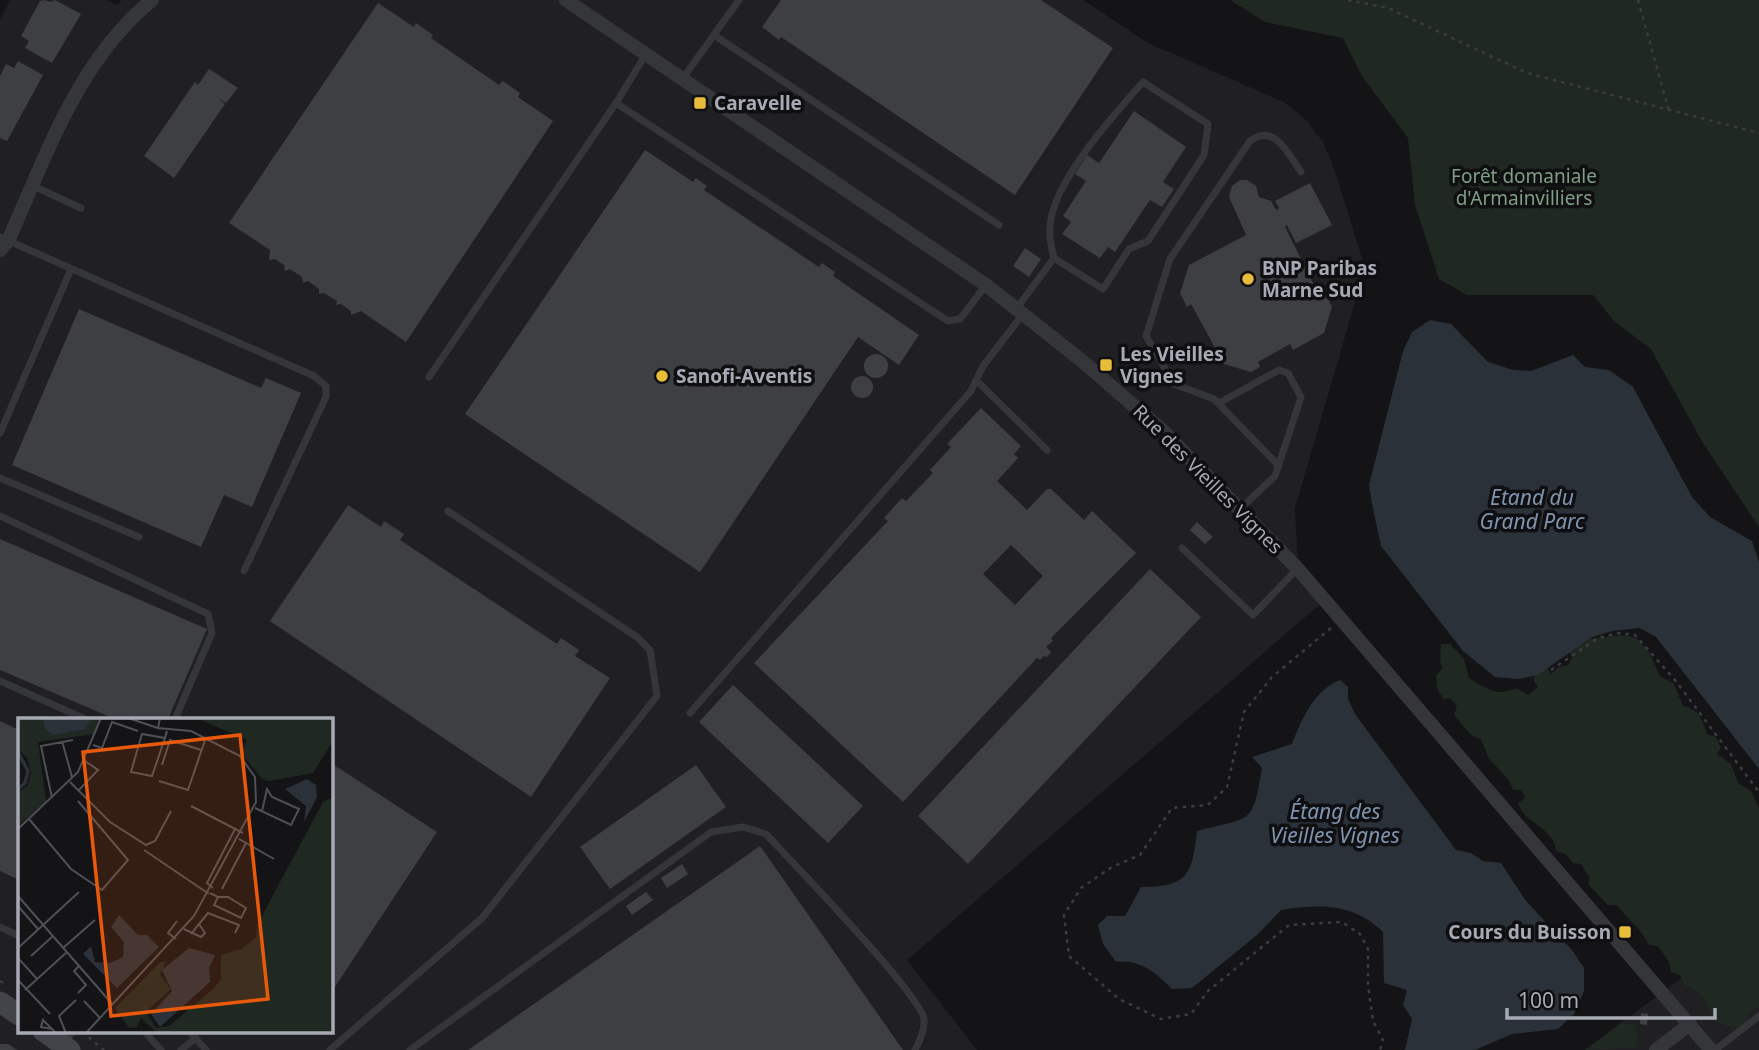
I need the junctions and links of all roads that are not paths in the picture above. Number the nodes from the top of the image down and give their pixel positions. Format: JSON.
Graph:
{"nodes":[{"id":1,"x":152,"y":0,"type":"edge"},
{"id":2,"x":566,"y":0,"type":"edge"},
{"id":3,"x":739,"y":0,"type":"edge"},
{"id":4,"x":714,"y":34,"type":"junction"},
{"id":5,"x":646,"y":53,"type":"junction"},
{"id":6,"x":683,"y":78,"type":"junction"},
{"id":7,"x":616,"y":103,"type":"junction"},
{"id":8,"x":1301,"y":172,"type":"dead end"},
{"id":9,"x":33,"y":186,"type":"junction"},
{"id":10,"x":81,"y":208,"type":"dead end"},
{"id":11,"x":999,"y":225,"type":"dead end"},
{"id":12,"x":2,"y":241,"type":"edge"},
{"id":13,"x":1054,"y":258,"type":"junction"},
{"id":14,"x":71,"y":269,"type":"junction"},
{"id":15,"x":986,"y":285,"type":"junction"},
{"id":16,"x":1020,"y":311,"type":"junction"},
{"id":17,"x":429,"y":376,"type":"dead end"},
{"id":18,"x":976,"y":380,"type":"junction"},
{"id":19,"x":1219,"y":403,"type":"junction"},
{"id":20,"x":0,"y":433,"type":"edge"},
{"id":21,"x":1047,"y":450,"type":"dead end"},
{"id":22,"x":1279,"y":466,"type":"junction"},
{"id":23,"x":0,"y":478,"type":"edge"},
{"id":24,"x":1241,"y":508,"type":"junction"},
{"id":25,"x":448,"y":511,"type":"dead end"},
{"id":26,"x":0,"y":516,"type":"edge"},
{"id":27,"x":139,"y":537,"type":"dead end"},
{"id":28,"x":1182,"y":548,"type":"dead end"},
{"id":29,"x":1298,"y":569,"type":"junction"},
{"id":30,"x":244,"y":571,"type":"dead end"},
{"id":31,"x":0,"y":681,"type":"edge"},
{"id":32,"x":690,"y":713,"type":"dead end"},
{"id":33,"x":83,"y":718,"type":"edge"},
{"id":34,"x":175,"y":718,"type":"edge"},
{"id":35,"x":0,"y":927,"type":"edge"},
{"id":36,"x":18,"y":936,"type":"edge"},
{"id":37,"x":0,"y":1002,"type":"edge"},
{"id":38,"x":18,"y":1014,"type":"edge"},
{"id":39,"x":1759,"y":1016,"type":"edge"},
{"id":40,"x":1690,"y":1024,"type":"junction"},
{"id":41,"x":47,"y":1032,"type":"edge"},
{"id":42,"x":145,"y":1032,"type":"edge"},
{"id":43,"x":190,"y":1032,"type":"edge"},
{"id":44,"x":196,"y":1038,"type":"junction"},
{"id":45,"x":72,"y":1039,"type":"edge"},
{"id":46,"x":161,"y":1050,"type":"edge"},
{"id":47,"x":181,"y":1050,"type":"edge"},
{"id":48,"x":206,"y":1050,"type":"edge"},
{"id":49,"x":330,"y":1050,"type":"edge"},
{"id":50,"x":410,"y":1050,"type":"edge"},
{"id":51,"x":915,"y":1050,"type":"edge"},
{"id":52,"x":1656,"y":1050,"type":"edge"},
{"id":53,"x":1713,"y":1050,"type":"edge"}],
"edges":[{"from":1,"to":9,"type":"street"},
{"from":2,"to":5,"type":"street","name":"Rue des Vieilles Vignes"},
{"from":3,"to":4,"type":"lane"},
{"from":4,"to":6,"type":"lane"},
{"from":4,"to":11,"type":"lane"},
{"from":5,"to":6,"type":"street","name":"Rue des Vieilles Vignes"},
{"from":5,"to":7,"type":"lane"},
{"from":6,"to":15,"type":"street","name":"Rue des Vieilles Vignes"},
{"from":7,"to":15,"type":"lane"},
{"from":7,"to":17,"type":"lane"},
{"from":8,"to":19,"type":"lane"},
{"from":9,"to":10,"type":"lane"},
{"from":9,"to":12,"type":"street"},
{"from":12,"to":14,"type":"lane"},
{"from":13,"to":13,"type":"lane"},
{"from":13,"to":16,"type":"lane"},
{"from":14,"to":20,"type":"lane"},
{"from":14,"to":30,"type":"lane"},
{"from":15,"to":16,"type":"street","name":"Rue des Vieilles Vignes"},
{"from":16,"to":18,"type":"lane"},
{"from":16,"to":24,"type":"street","name":"Rue des Vieilles Vignes"},
{"from":18,"to":21,"type":"lane"},
{"from":18,"to":32,"type":"lane"},
{"from":19,"to":22,"type":"lane"},
{"from":19,"to":22,"type":"lane"},
{"from":22,"to":24,"type":"lane"},
{"from":23,"to":27,"type":"lane"},
{"from":24,"to":29,"type":"street","name":"Rue des Vieilles Vignes"},
{"from":25,"to":49,"type":"lane"},
{"from":26,"to":34,"type":"lane"},
{"from":28,"to":29,"type":"lane"},
{"from":29,"to":40,"type":"street","name":"Rue des Vieilles Vignes"},
{"from":31,"to":33,"type":"lane"},
{"from":35,"to":36,"type":"lane"},
{"from":37,"to":38,"type":"main road"},
{"from":39,"to":53,"type":"lane"},
{"from":40,"to":52,"type":"street"},
{"from":40,"to":53,"type":"street","name":"Rue des Vieilles Vignes"},
{"from":41,"to":45,"type":"main road"},
{"from":42,"to":46,"type":"lane"},
{"from":43,"to":44,"type":"lane"},
{"from":44,"to":47,"type":"lane"},
{"from":44,"to":48,"type":"lane"},
{"from":50,"to":51,"type":"lane"}]}
